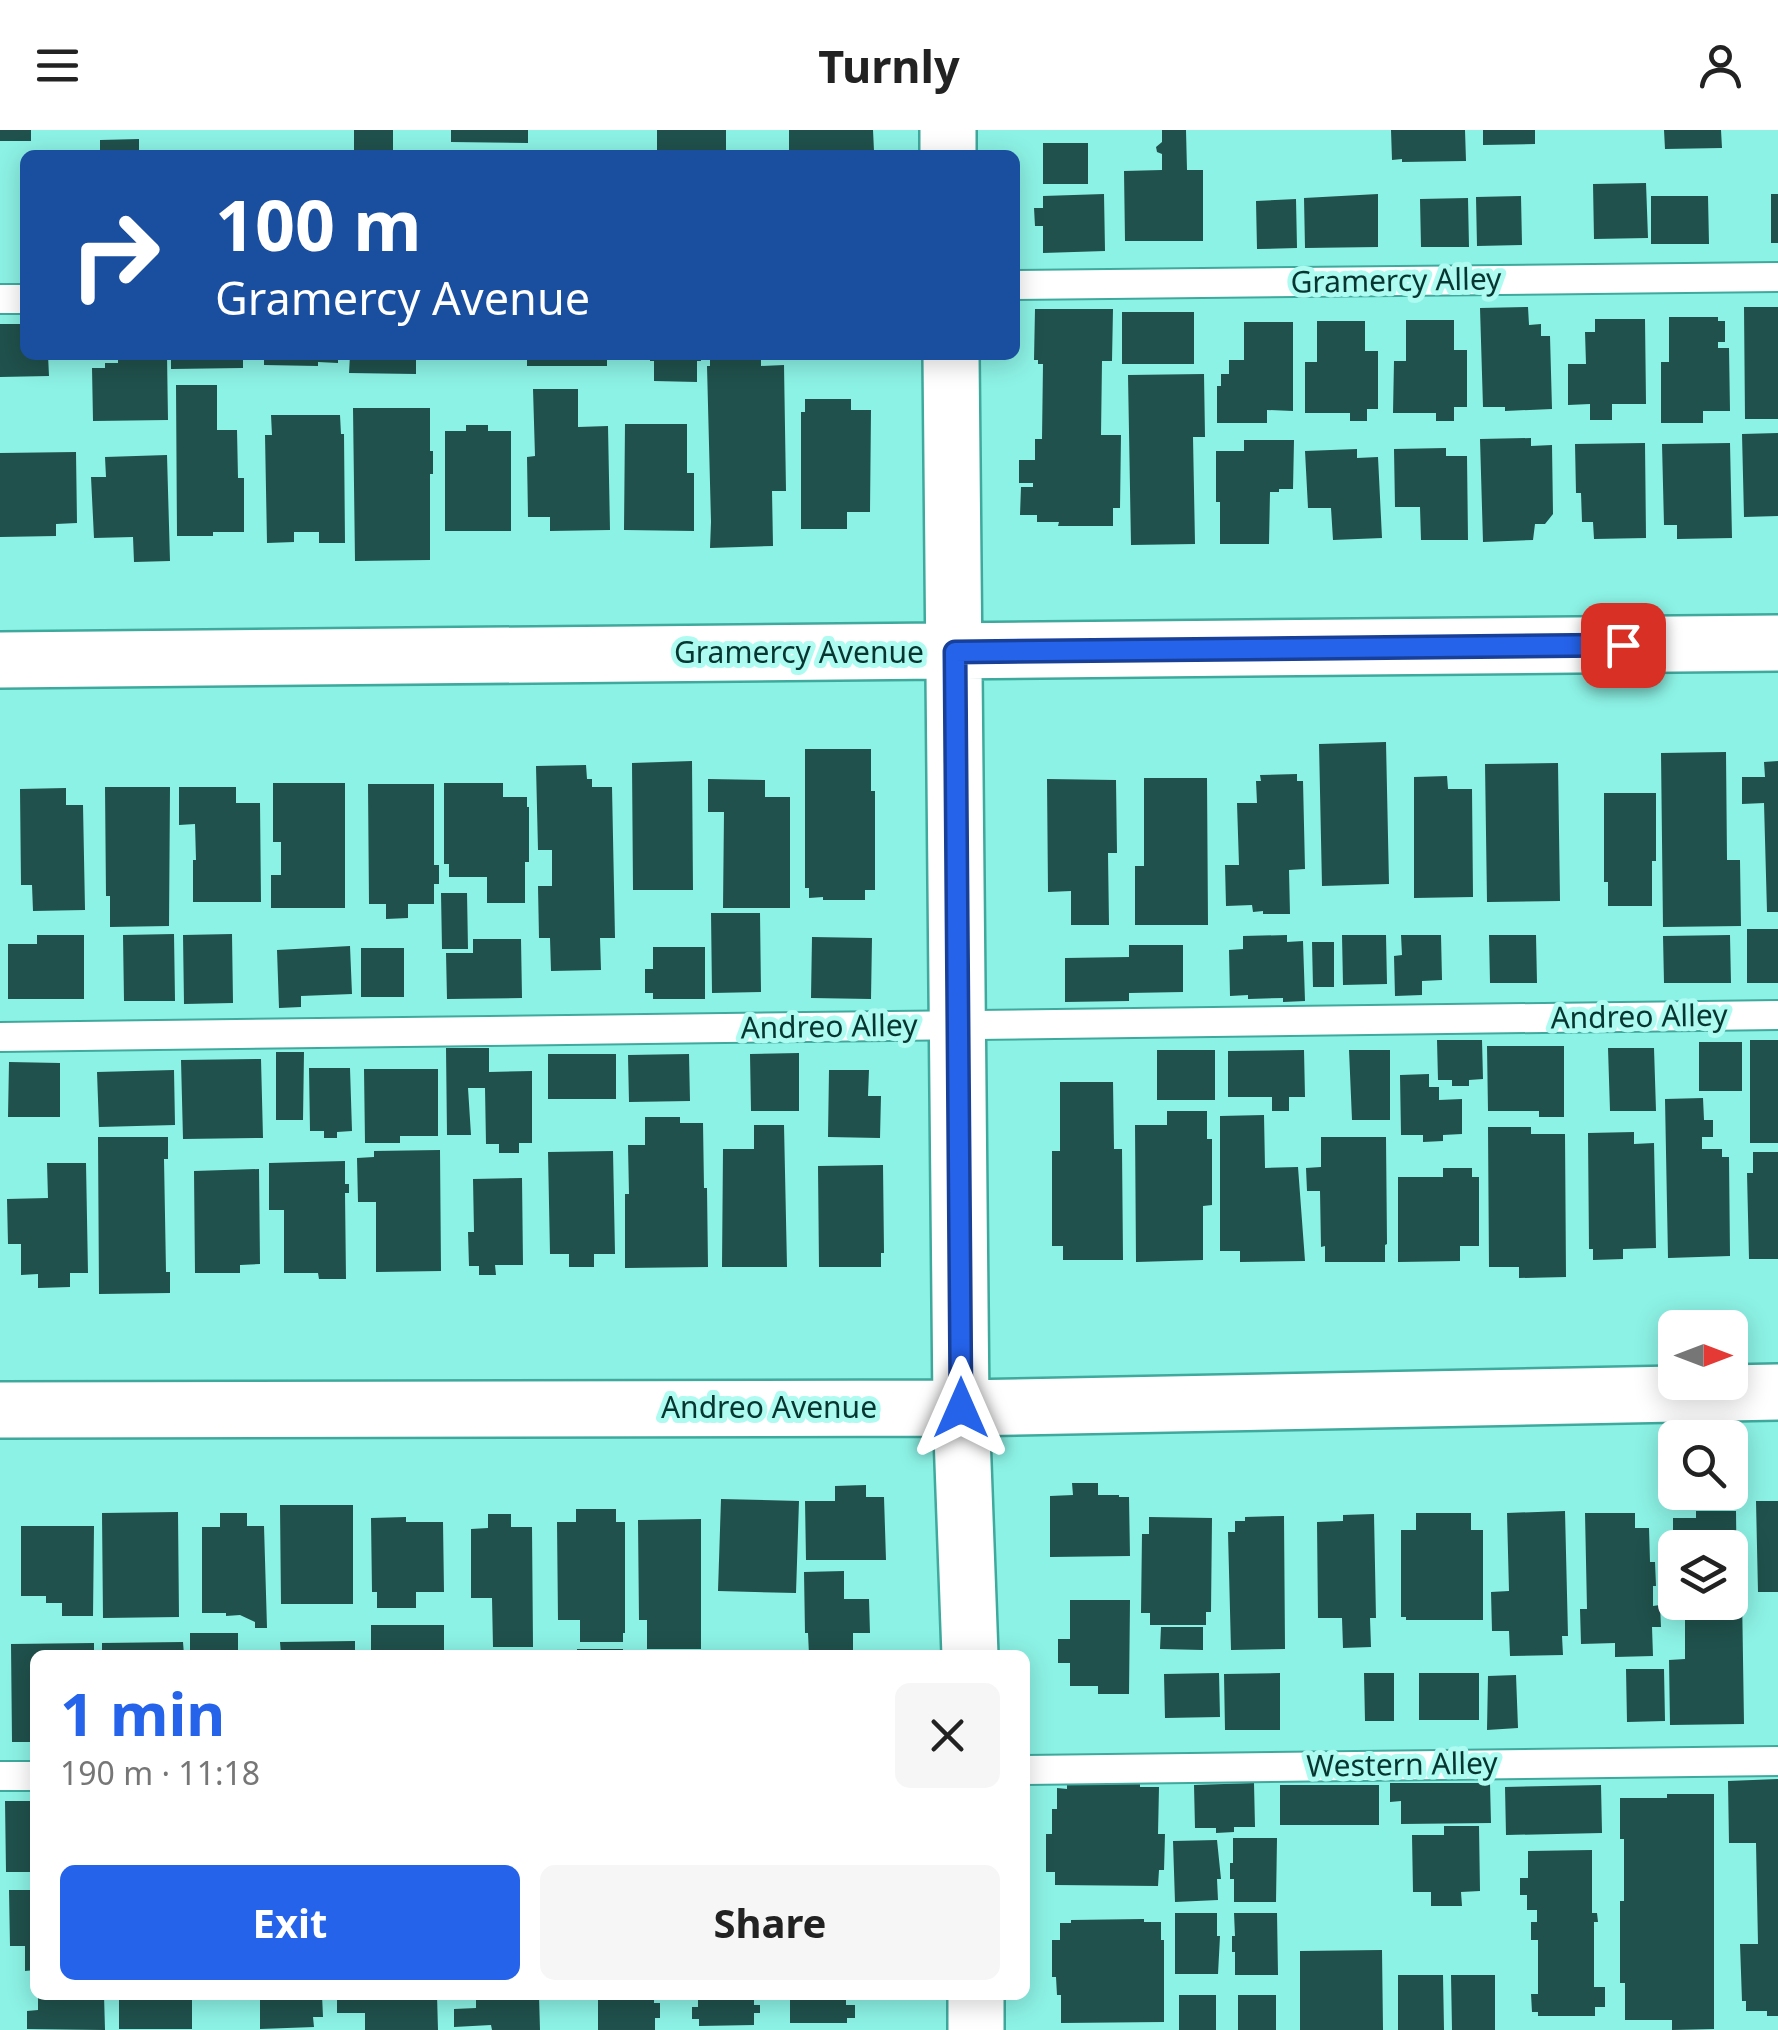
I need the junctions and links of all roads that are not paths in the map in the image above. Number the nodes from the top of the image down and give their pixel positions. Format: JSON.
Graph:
{"nodes":[{"id":1,"x":1778,"y":277,"type":"edge"},
{"id":2,"x":1020,"y":285,"type":"edge"},
{"id":3,"x":951,"y":360,"type":"edge"},
{"id":4,"x":1778,"y":644,"type":"edge"},
{"id":5,"x":955,"y":652,"type":"junction"},
{"id":6,"x":0,"y":660,"type":"edge"},
{"id":7,"x":1778,"y":1015,"type":"edge"},
{"id":8,"x":958,"y":1026,"type":"junction"},
{"id":9,"x":0,"y":1038,"type":"edge"},
{"id":10,"x":1778,"y":1392,"type":"edge"},
{"id":11,"x":961,"y":1408,"type":"junction"},
{"id":12,"x":0,"y":1410,"type":"edge"},
{"id":13,"x":970,"y":1650,"type":"edge"},
{"id":14,"x":1778,"y":1761,"type":"edge"},
{"id":15,"x":1030,"y":1770,"type":"edge"},
{"id":16,"x":0,"y":1776,"type":"edge"},
{"id":17,"x":30,"y":1776,"type":"edge"},
{"id":18,"x":976,"y":2000,"type":"edge"},
{"id":19,"x":976,"y":2030,"type":"edge"}],
"edges":[{"from":1,"to":2,"type":"lane","name":"Gramercy Alley"},
{"from":3,"to":5,"type":"street"},
{"from":4,"to":5,"type":"street","name":"Gramercy Avenue"},
{"from":5,"to":6,"type":"street","name":"Gramercy Avenue"},
{"from":5,"to":8,"type":"street"},
{"from":7,"to":8,"type":"lane","name":"Andreo Alley"},
{"from":8,"to":9,"type":"lane","name":"Andreo Alley"},
{"from":8,"to":11,"type":"street"},
{"from":10,"to":11,"type":"street","name":"Andreo Avenue"},
{"from":11,"to":12,"type":"street","name":"Andreo Avenue"},
{"from":11,"to":13,"type":"street"},
{"from":14,"to":15,"type":"lane","name":"Western Alley"},
{"from":16,"to":17,"type":"lane"},
{"from":18,"to":19,"type":"street"}]}
